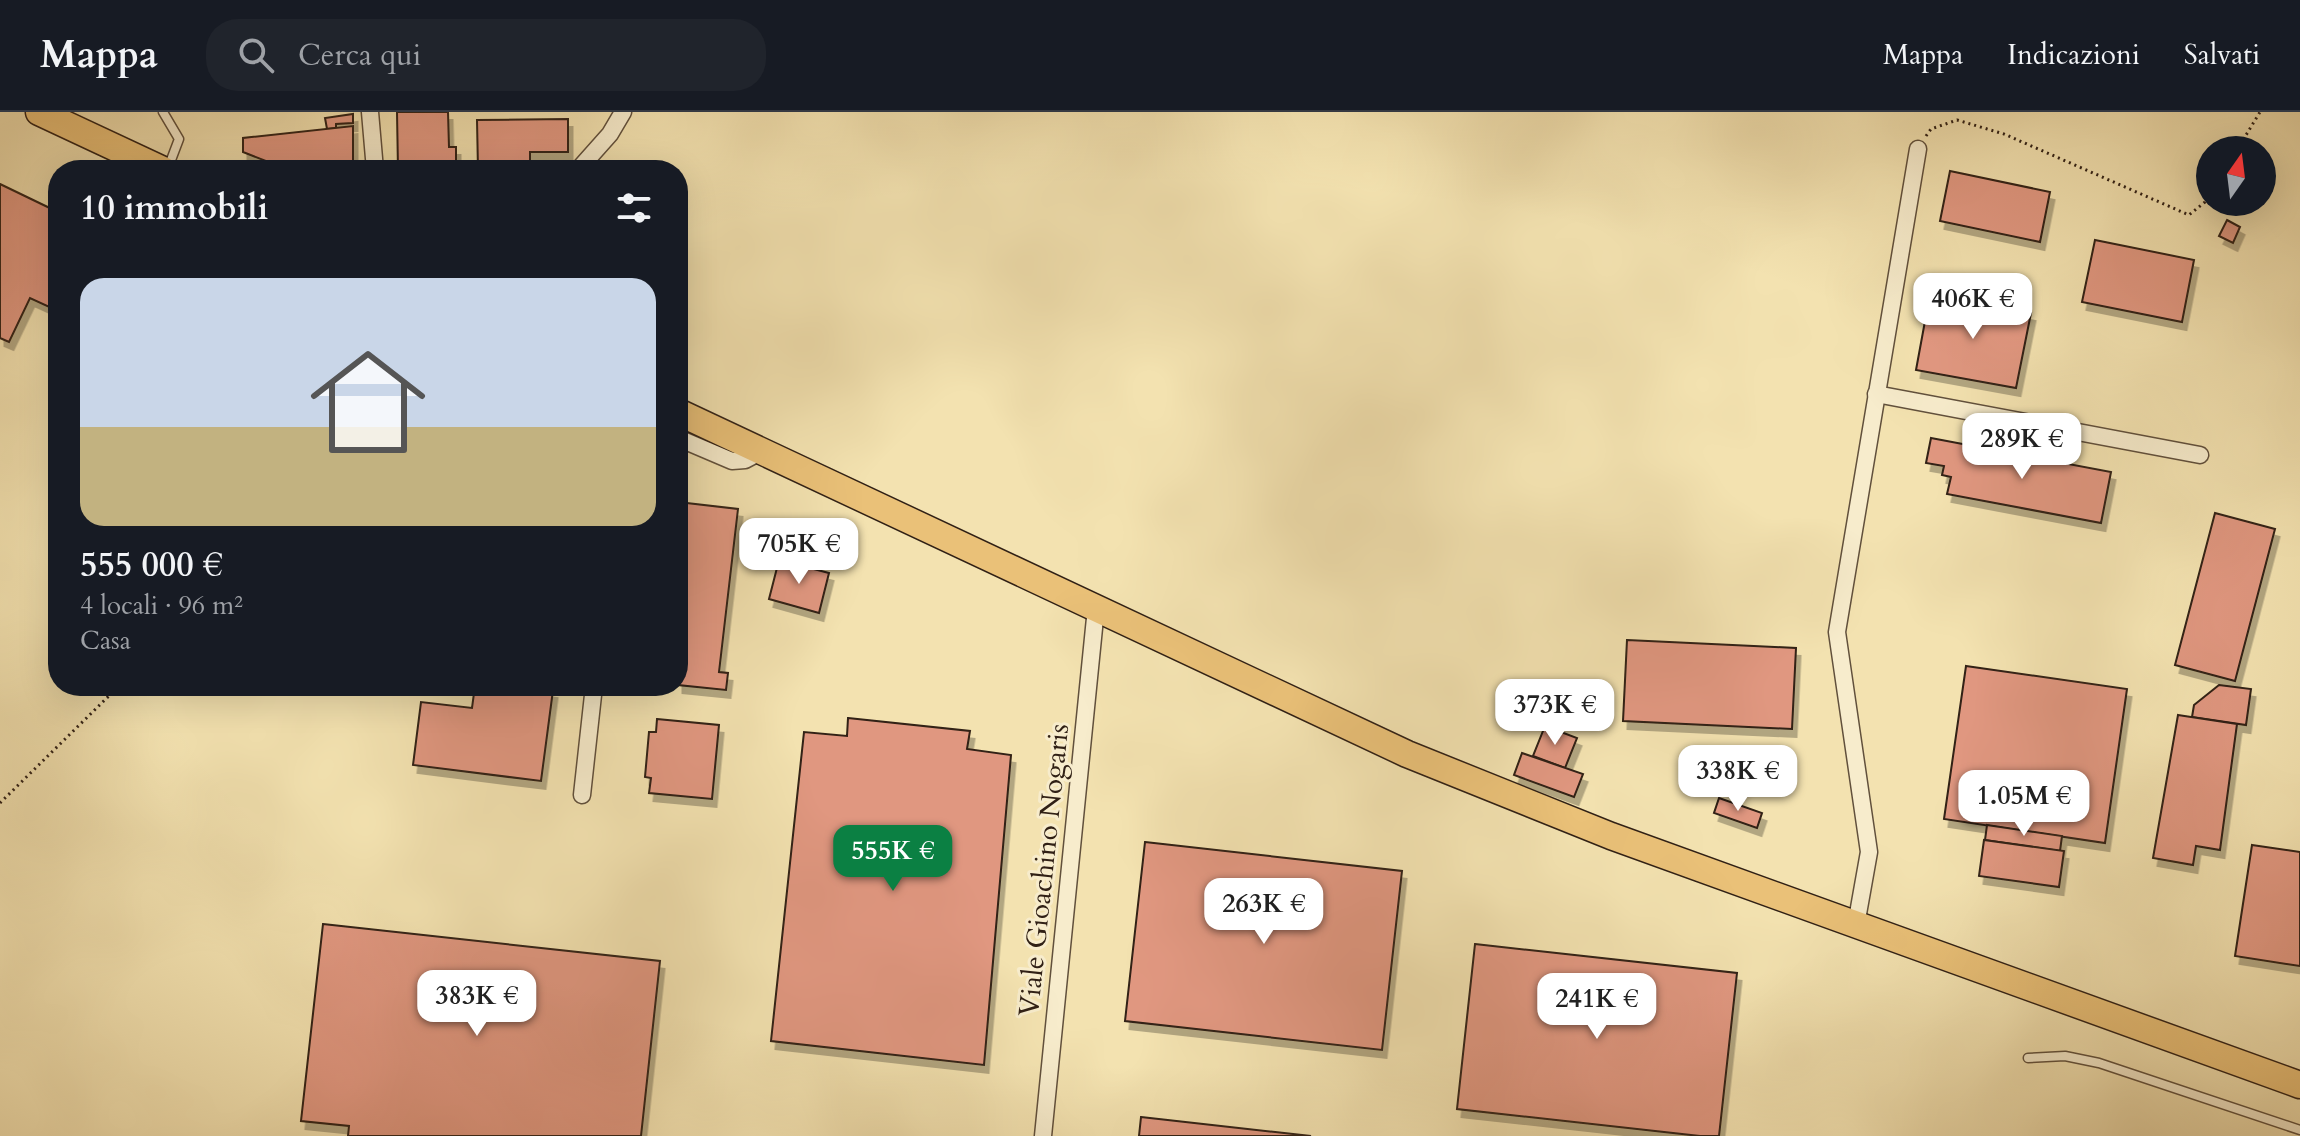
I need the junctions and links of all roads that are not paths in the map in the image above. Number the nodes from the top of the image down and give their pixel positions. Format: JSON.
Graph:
{"nodes":[{"id":1,"x":39,"y":112,"type":"edge"},
{"id":2,"x":163,"y":112,"type":"edge"},
{"id":3,"x":370,"y":112,"type":"edge"},
{"id":4,"x":623,"y":112,"type":"edge"},
{"id":5,"x":1918,"y":149,"type":"road end"},
{"id":6,"x":143,"y":160,"type":"edge"},
{"id":7,"x":170,"y":160,"type":"edge"},
{"id":8,"x":374,"y":160,"type":"edge"},
{"id":9,"x":587,"y":160,"type":"edge"},
{"id":10,"x":1876,"y":394,"type":"junction"},
{"id":11,"x":688,"y":417,"type":"edge"},
{"id":12,"x":688,"y":442,"type":"edge"},
{"id":13,"x":762,"y":451,"type":"junction"},
{"id":14,"x":2200,"y":455,"type":"dead end"},
{"id":15,"x":1096,"y":608,"type":"junction"},
{"id":16,"x":593,"y":696,"type":"edge"},
{"id":17,"x":582,"y":795,"type":"dead end"},
{"id":18,"x":1856,"y":925,"type":"junction"},
{"id":19,"x":2028,"y":1058,"type":"dead end"},
{"id":20,"x":2300,"y":1085,"type":"edge"},
{"id":21,"x":2300,"y":1130,"type":"edge"},
{"id":22,"x":1043,"y":1136,"type":"edge"}],
"edges":[{"from":1,"to":6,"type":"main road"},
{"from":2,"to":7,"type":"lane"},
{"from":3,"to":8,"type":"street"},
{"from":4,"to":9,"type":"street"},
{"from":5,"to":10,"type":"street"},
{"from":10,"to":14,"type":"street"},
{"from":10,"to":18,"type":"street"},
{"from":11,"to":13,"type":"main road"},
{"from":12,"to":13,"type":"street"},
{"from":13,"to":15,"type":"main road"},
{"from":15,"to":18,"type":"main road"},
{"from":15,"to":22,"type":"street","name":"Viale Gioachino Nogaris"},
{"from":16,"to":17,"type":"street"},
{"from":18,"to":20,"type":"main road"},
{"from":19,"to":21,"type":"lane"}]}
